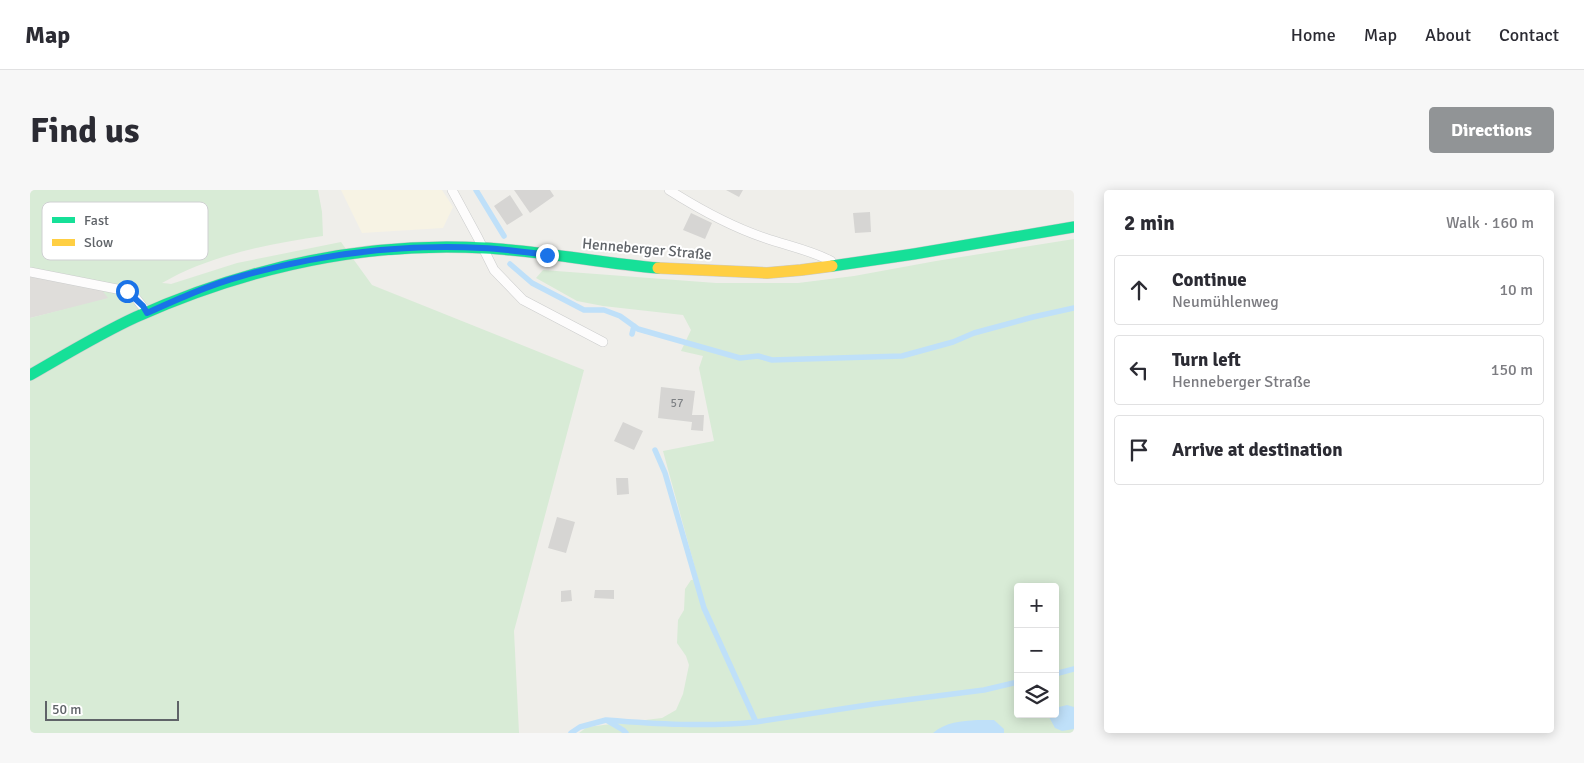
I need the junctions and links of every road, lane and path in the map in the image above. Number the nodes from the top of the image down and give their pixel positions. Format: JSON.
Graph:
{"nodes":[{"id":1,"x":452,"y":190,"type":"edge"},
{"id":2,"x":669,"y":190,"type":"edge"},
{"id":3,"x":1074,"y":227,"type":"edge"},
{"id":4,"x":484,"y":248,"type":"junction"},
{"id":5,"x":837,"y":265,"type":"junction"},
{"id":6,"x":30,"y":272,"type":"edge"},
{"id":7,"x":147,"y":313,"type":"junction"},
{"id":8,"x":603,"y":342,"type":"dead end"},
{"id":9,"x":30,"y":375,"type":"edge"}],
"edges":[{"from":1,"to":4,"type":"lane"},
{"from":2,"to":5,"type":"lane"},
{"from":3,"to":5,"type":"main road","name":"Henneberger Straße"},
{"from":4,"to":5,"type":"main road","name":"Henneberger Straße"},
{"from":4,"to":7,"type":"main road","name":"Henneberger Straße"},
{"from":4,"to":8,"type":"lane"},
{"from":6,"to":7,"type":"lane"},
{"from":7,"to":9,"type":"main road","name":"Henneberger Straße"}]}
